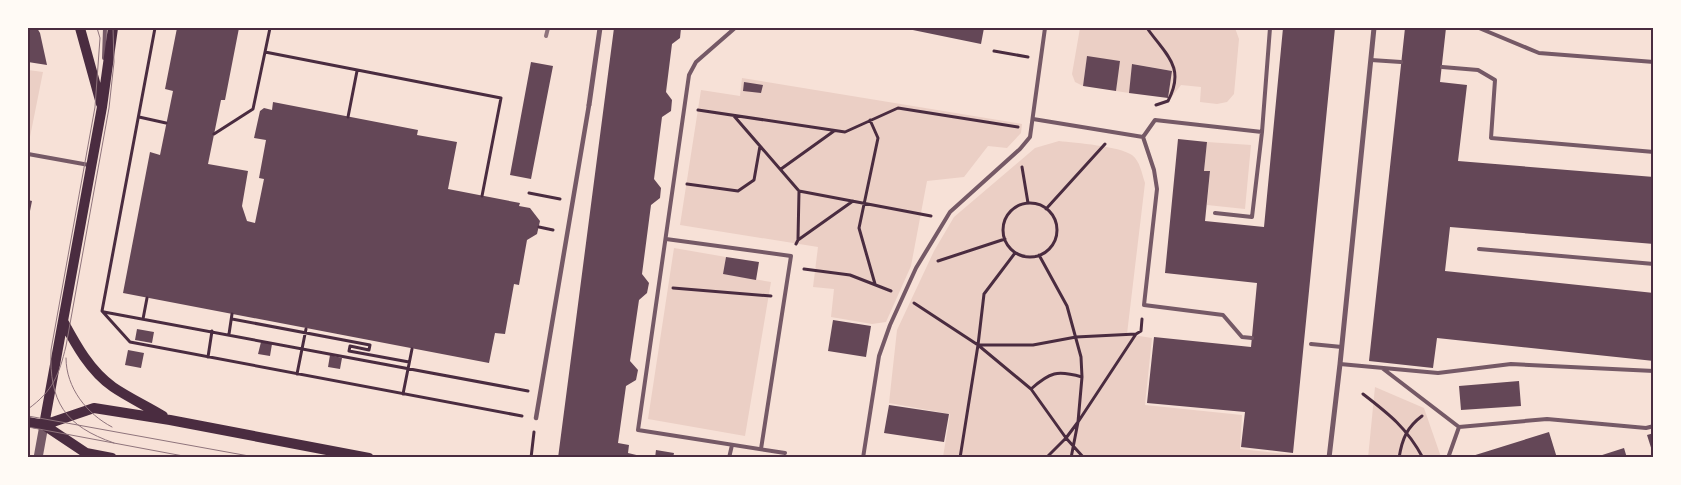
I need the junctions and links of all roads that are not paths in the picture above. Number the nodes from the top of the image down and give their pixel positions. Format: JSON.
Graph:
{"nodes":[{"id":1,"x":80,"y":28,"type":"edge"},
{"id":2,"x":105,"y":28,"type":"edge"},
{"id":3,"x":113,"y":28,"type":"edge"},
{"id":4,"x":600,"y":28,"type":"edge"},
{"id":5,"x":735,"y":28,"type":"edge"},
{"id":6,"x":1044,"y":28,"type":"edge"},
{"id":7,"x":1270,"y":28,"type":"edge"},
{"id":8,"x":1374,"y":28,"type":"edge"},
{"id":9,"x":1479,"y":28,"type":"edge"},
{"id":10,"x":1371,"y":60,"type":"junction"},
{"id":11,"x":1401,"y":62,"type":"dead end"},
{"id":12,"x":1654,"y":62,"type":"edge"},
{"id":13,"x":1442,"y":68,"type":"dead end"},
{"id":14,"x":589,"y":105,"type":"joint"},
{"id":15,"x":102,"y":107,"type":"junction"},
{"id":16,"x":1033,"y":119,"type":"junction"},
{"id":17,"x":1262,"y":132,"type":"junction"},
{"id":18,"x":1143,"y":137,"type":"junction"},
{"id":19,"x":1654,"y":152,"type":"edge"},
{"id":20,"x":28,"y":154,"type":"edge"},
{"id":21,"x":91,"y":165,"type":"junction"},
{"id":22,"x":1215,"y":213,"type":"dead end"},
{"id":23,"x":666,"y":239,"type":"junction"},
{"id":24,"x":1479,"y":249,"type":"dead end"},
{"id":25,"x":1654,"y":264,"type":"edge"},
{"id":26,"x":63,"y":321,"type":"junction"},
{"id":27,"x":1252,"y":338,"type":"dead end"},
{"id":28,"x":1312,"y":344,"type":"dead end"},
{"id":29,"x":1342,"y":346,"type":"junction"},
{"id":30,"x":1340,"y":364,"type":"junction"},
{"id":31,"x":1382,"y":368,"type":"junction"},
{"id":32,"x":1654,"y":371,"type":"edge"},
{"id":33,"x":536,"y":418,"type":"road end"},
{"id":34,"x":170,"y":420,"type":"junction"},
{"id":35,"x":28,"y":422,"type":"edge"},
{"id":36,"x":44,"y":426,"type":"junction"},
{"id":37,"x":1654,"y":426,"type":"edge"},
{"id":38,"x":1459,"y":427,"type":"junction"},
{"id":39,"x":732,"y":445,"type":"junction"},
{"id":40,"x":760,"y":449,"type":"junction"},
{"id":41,"x":785,"y":453,"type":"dead end"},
{"id":42,"x":38,"y":458,"type":"edge"},
{"id":43,"x":112,"y":458,"type":"edge"},
{"id":44,"x":369,"y":458,"type":"edge"},
{"id":45,"x":729,"y":458,"type":"edge"},
{"id":46,"x":863,"y":458,"type":"edge"},
{"id":47,"x":1329,"y":458,"type":"edge"},
{"id":48,"x":1448,"y":458,"type":"edge"}],
"edges":[{"from":1,"to":15,"type":"main road"},
{"from":2,"to":15,"type":"lane"},
{"from":3,"to":15,"type":"main road"},
{"from":4,"to":14,"type":"street"},
{"from":5,"to":23,"type":"lane"},
{"from":6,"to":16,"type":"lane"},
{"from":7,"to":17,"type":"lane"},
{"from":8,"to":10,"type":"street"},
{"from":9,"to":12,"type":"lane"},
{"from":10,"to":11,"type":"lane"},
{"from":10,"to":29,"type":"street"},
{"from":13,"to":19,"type":"lane"},
{"from":14,"to":33,"type":"street"},
{"from":15,"to":21,"type":"main road"},
{"from":16,"to":18,"type":"lane"},
{"from":16,"to":46,"type":"lane"},
{"from":17,"to":18,"type":"lane"},
{"from":17,"to":22,"type":"lane"},
{"from":18,"to":27,"type":"lane"},
{"from":20,"to":21,"type":"lane"},
{"from":21,"to":26,"type":"main road"},
{"from":23,"to":39,"type":"lane"},
{"from":23,"to":40,"type":"lane"},
{"from":24,"to":25,"type":"lane"},
{"from":26,"to":34,"type":"main road"},
{"from":26,"to":36,"type":"main road"},
{"from":28,"to":29,"type":"lane"},
{"from":29,"to":30,"type":"street"},
{"from":30,"to":31,"type":"lane"},
{"from":30,"to":47,"type":"street"},
{"from":31,"to":32,"type":"lane"},
{"from":31,"to":38,"type":"lane"},
{"from":34,"to":36,"type":"main road"},
{"from":34,"to":44,"type":"main road"},
{"from":35,"to":36,"type":"main road"},
{"from":36,"to":42,"type":"street"},
{"from":36,"to":43,"type":"main road"},
{"from":37,"to":38,"type":"lane"},
{"from":38,"to":48,"type":"lane"},
{"from":39,"to":40,"type":"lane"},
{"from":39,"to":45,"type":"lane"},
{"from":40,"to":41,"type":"lane"}]}
